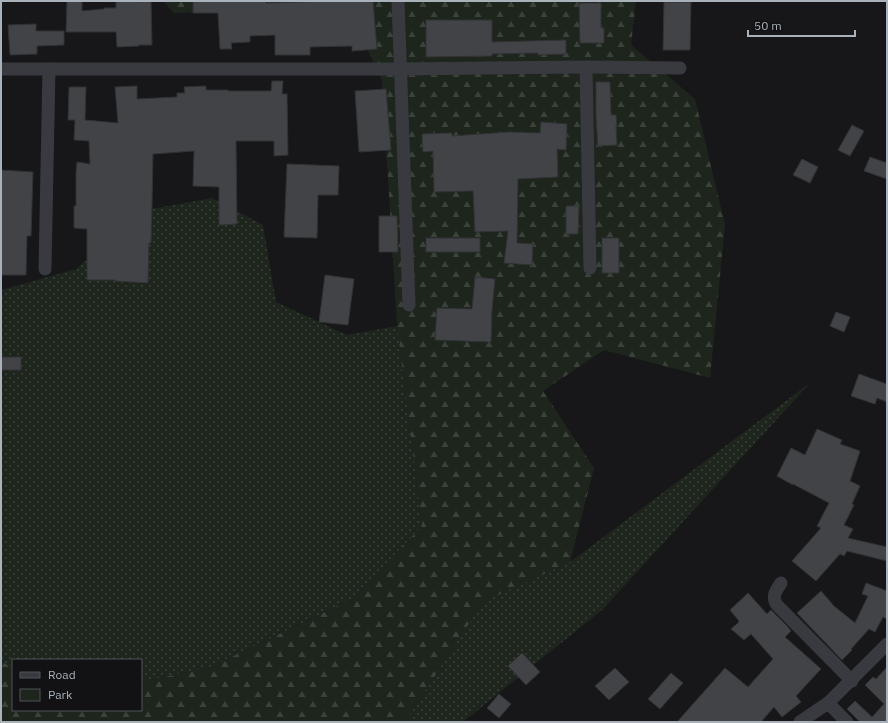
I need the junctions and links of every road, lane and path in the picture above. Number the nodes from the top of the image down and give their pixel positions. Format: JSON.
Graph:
{"nodes":[{"id":1,"x":398,"y":1,"type":"edge"},
{"id":2,"x":586,"y":67,"type":"junction"},
{"id":3,"x":680,"y":68,"type":"dead end"},
{"id":4,"x":1,"y":69,"type":"edge"},
{"id":5,"x":48,"y":69,"type":"junction"},
{"id":6,"x":400,"y":69,"type":"junction"},
{"id":7,"x":590,"y":268,"type":"dead end"},
{"id":8,"x":45,"y":269,"type":"dead end"},
{"id":9,"x":409,"y":305,"type":"dead end"},
{"id":10,"x":781,"y":583,"type":"dead end"},
{"id":11,"x":887,"y":644,"type":"edge"},
{"id":12,"x":852,"y":681,"type":"junction"},
{"id":13,"x":828,"y":703,"type":"junction"},
{"id":14,"x":800,"y":722,"type":"edge"},
{"id":15,"x":847,"y":722,"type":"edge"}],
"edges":[{"from":1,"to":6,"type":"street"},
{"from":2,"to":3,"type":"street"},
{"from":2,"to":6,"type":"street"},
{"from":2,"to":7,"type":"street"},
{"from":4,"to":5,"type":"street"},
{"from":5,"to":6,"type":"street"},
{"from":5,"to":8,"type":"street"},
{"from":6,"to":9,"type":"street"},
{"from":10,"to":12,"type":"street"},
{"from":11,"to":12,"type":"street"},
{"from":12,"to":13,"type":"street"},
{"from":13,"to":14,"type":"street"},
{"from":13,"to":15,"type":"street"}]}
